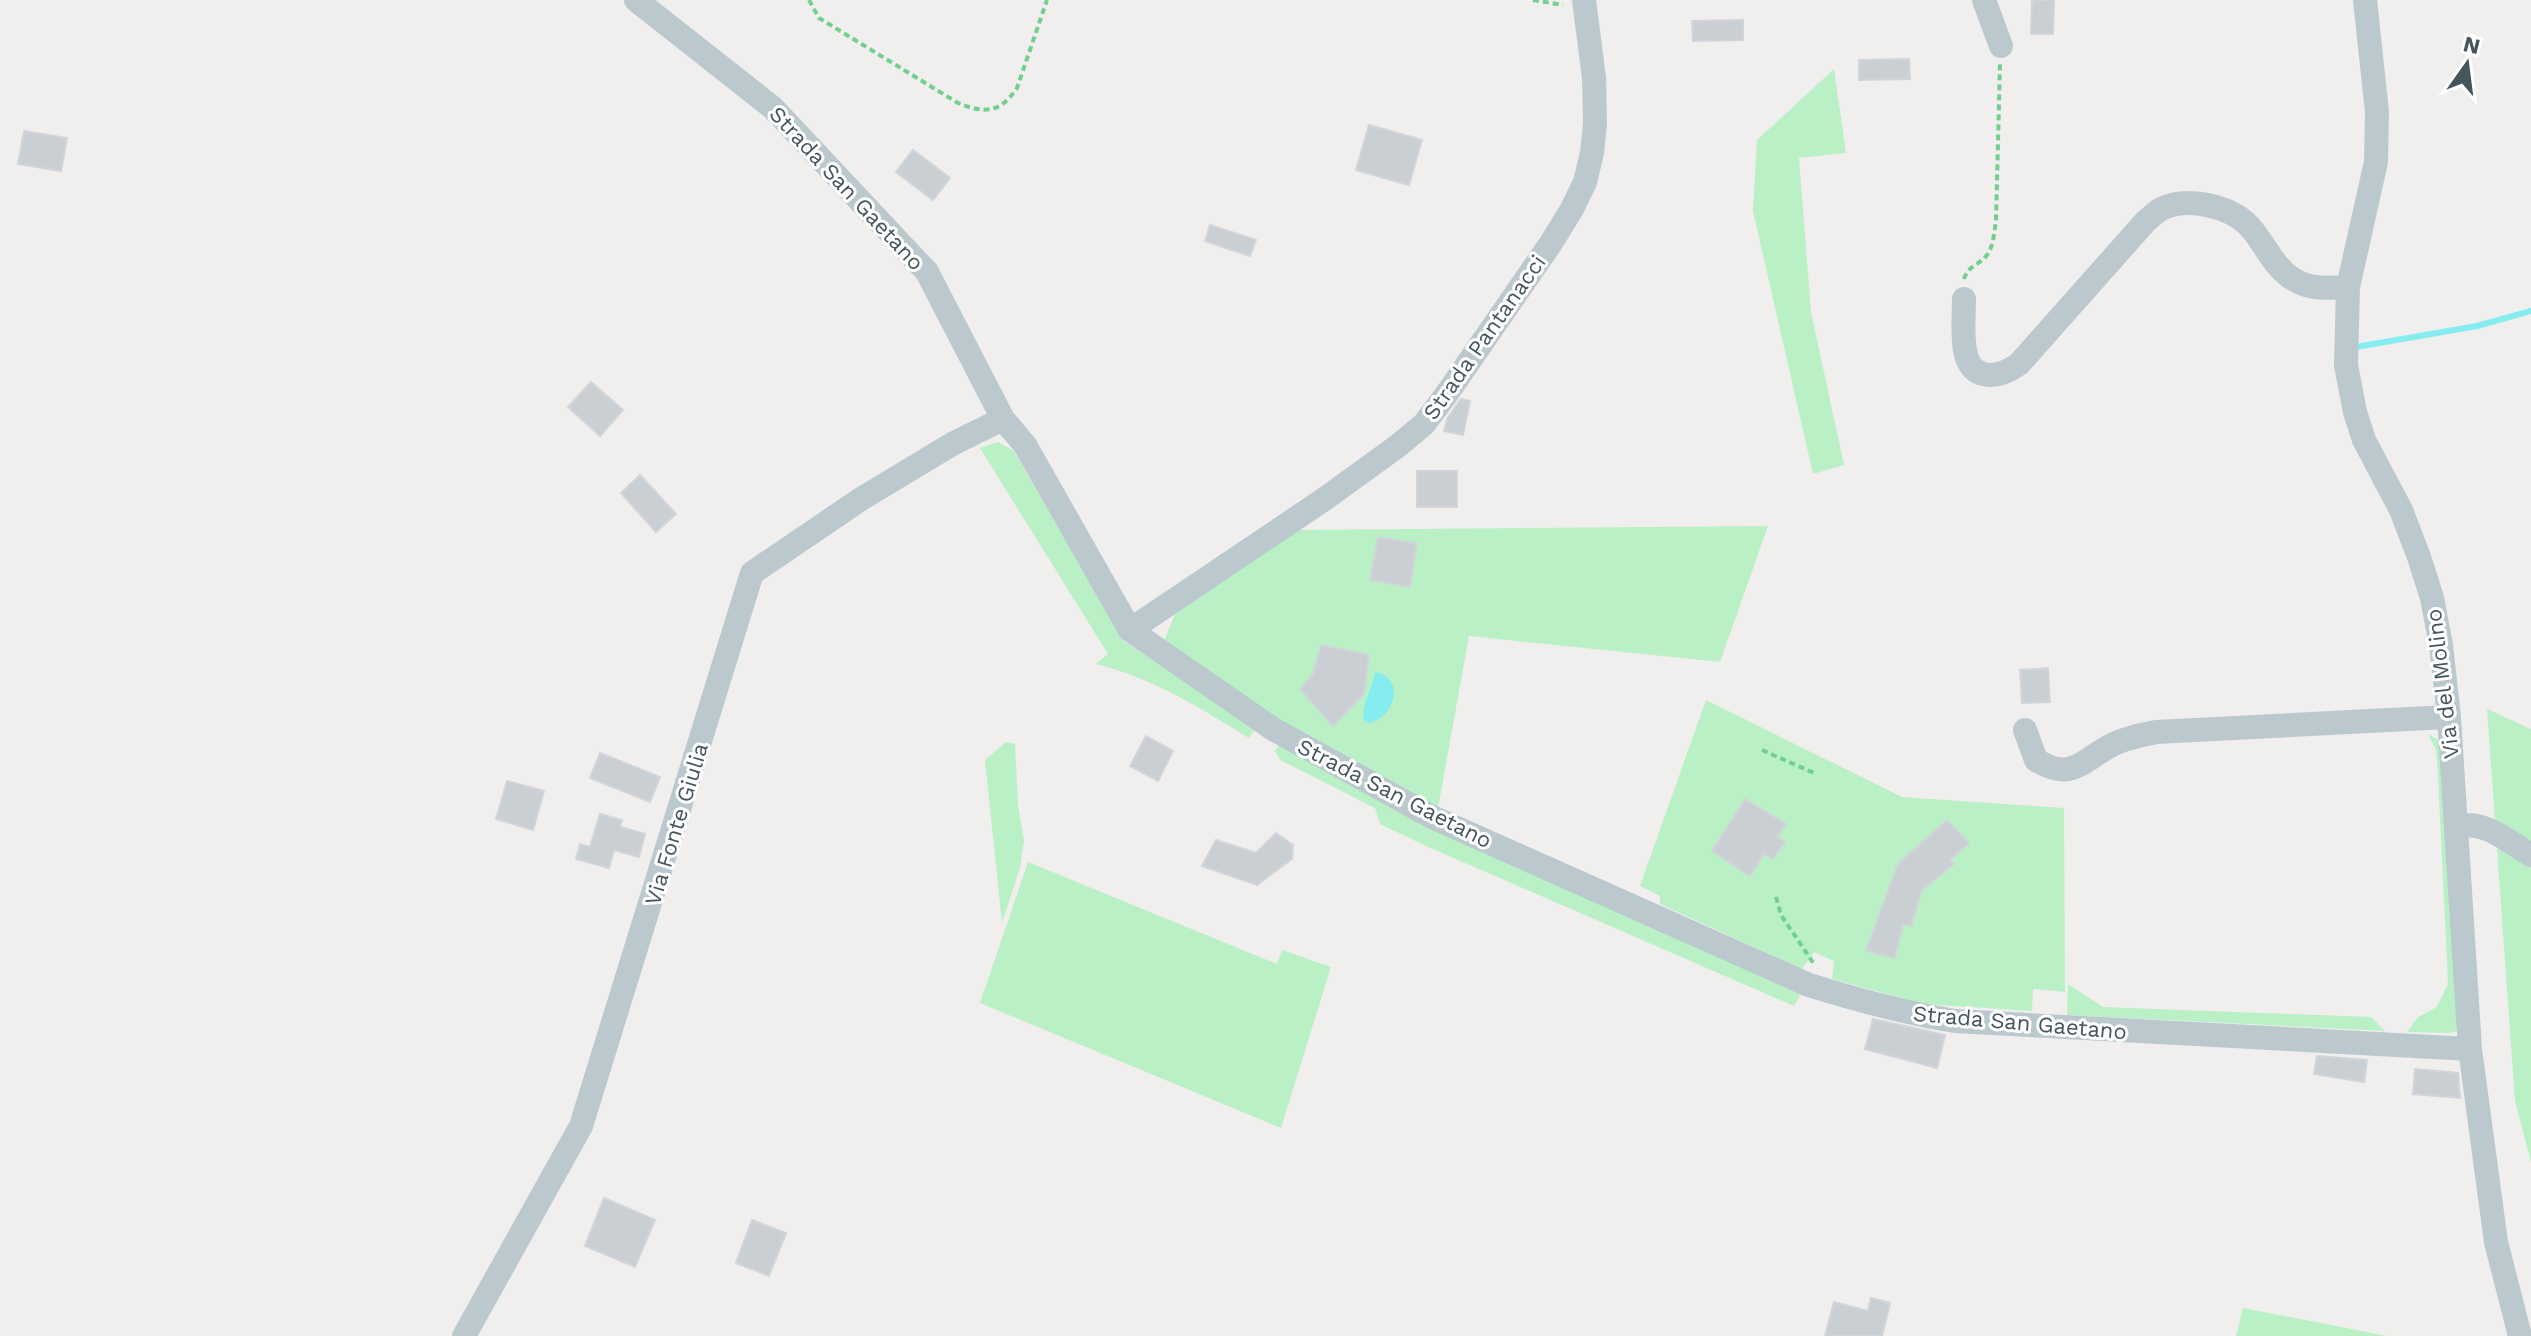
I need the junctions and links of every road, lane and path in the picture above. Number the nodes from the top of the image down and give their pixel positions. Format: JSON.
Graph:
{"nodes":[{"id":1,"x":636,"y":0,"type":"edge"},
{"id":2,"x":809,"y":0,"type":"edge"},
{"id":3,"x":1047,"y":0,"type":"edge"},
{"id":4,"x":1533,"y":0,"type":"edge"},
{"id":5,"x":1984,"y":0,"type":"edge"},
{"id":6,"x":2365,"y":0,"type":"edge"},
{"id":7,"x":1585,"y":4,"type":"edge"},
{"id":8,"x":2001,"y":46,"type":"joint"},
{"id":9,"x":2348,"y":287,"type":"junction"},
{"id":10,"x":1964,"y":299,"type":"joint"},
{"id":11,"x":1003,"y":419,"type":"junction"},
{"id":12,"x":1130,"y":630,"type":"junction"},
{"id":13,"x":2449,"y":717,"type":"junction"},
{"id":14,"x":2025,"y":730,"type":"dead end"},
{"id":15,"x":1762,"y":750,"type":"dead end"},
{"id":16,"x":1814,"y":773,"type":"dead end"},
{"id":17,"x":2456,"y":826,"type":"junction"},
{"id":18,"x":2531,"y":855,"type":"edge"},
{"id":19,"x":1776,"y":897,"type":"dead end"},
{"id":20,"x":1819,"y":968,"type":"dead end"},
{"id":21,"x":2470,"y":1049,"type":"junction"},
{"id":22,"x":464,"y":1336,"type":"edge"},
{"id":23,"x":2520,"y":1336,"type":"edge"}],
"edges":[{"from":1,"to":11,"type":"street","name":"Strada San Gaetano"},
{"from":2,"to":3,"type":"path"},
{"from":4,"to":7,"type":"path"},
{"from":5,"to":8,"type":"street"},
{"from":6,"to":9,"type":"street","name":"Via del Molino"},
{"from":7,"to":12,"type":"street","name":"Strada Pantanacci"},
{"from":8,"to":10,"type":"path"},
{"from":9,"to":10,"type":"street"},
{"from":9,"to":13,"type":"street","name":"Via del Molino"},
{"from":11,"to":12,"type":"street","name":"Strada San Gaetano"},
{"from":11,"to":22,"type":"street","name":"Via Fonte Giulia"},
{"from":12,"to":21,"type":"street","name":"Strada San Gaetano"},
{"from":13,"to":14,"type":"street"},
{"from":13,"to":17,"type":"street","name":"Via del Molino"},
{"from":15,"to":16,"type":"path"},
{"from":17,"to":18,"type":"street"},
{"from":17,"to":21,"type":"street","name":"Via del Molino"},
{"from":19,"to":20,"type":"path"},
{"from":21,"to":23,"type":"street","name":"Via del Molino"}]}
